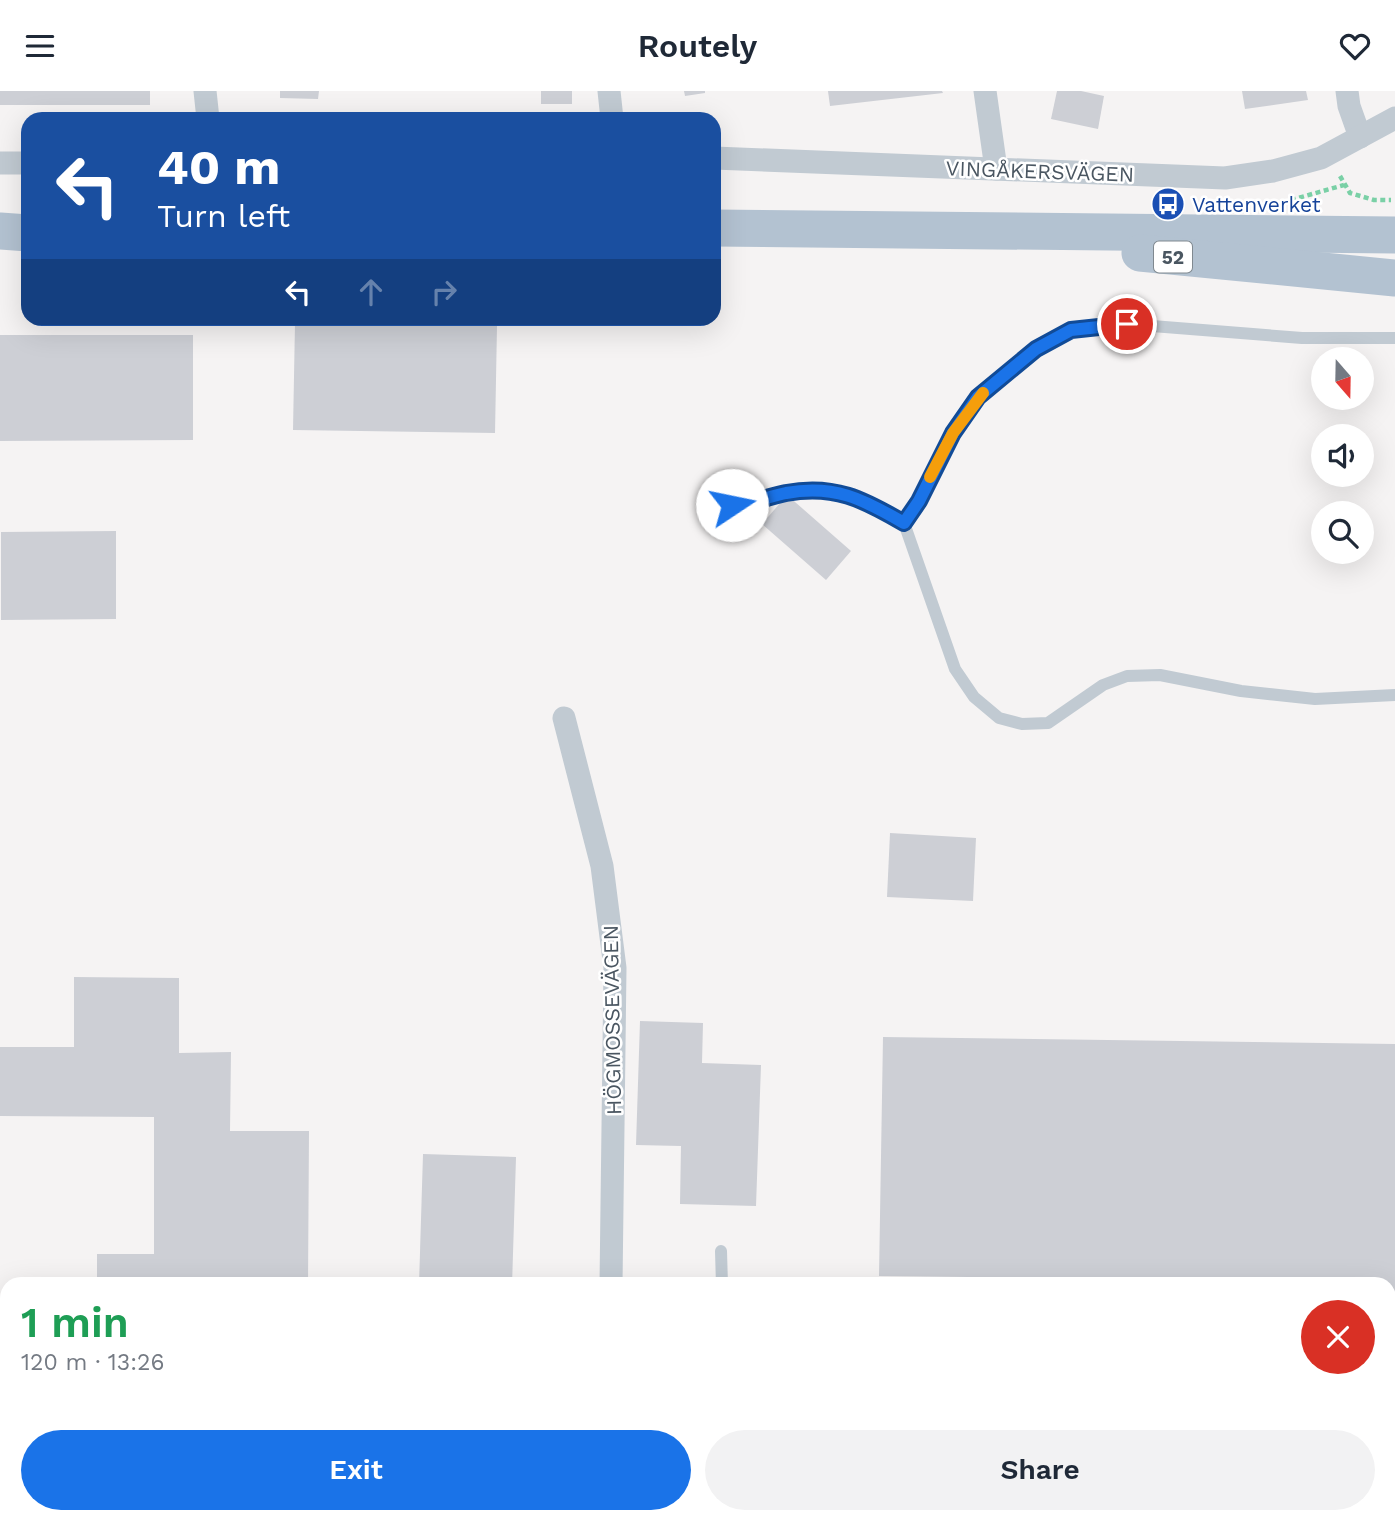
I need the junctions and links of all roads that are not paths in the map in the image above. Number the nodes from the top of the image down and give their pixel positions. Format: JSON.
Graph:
{"nodes":[{"id":1,"x":205,"y":91,"type":"edge"},
{"id":2,"x":608,"y":91,"type":"edge"},
{"id":3,"x":985,"y":91,"type":"edge"},
{"id":4,"x":1347,"y":91,"type":"edge"},
{"id":5,"x":207,"y":112,"type":"edge"},
{"id":6,"x":611,"y":112,"type":"edge"},
{"id":7,"x":1395,"y":118,"type":"edge"},
{"id":8,"x":1360,"y":137,"type":"junction"},
{"id":9,"x":721,"y":158,"type":"edge"},
{"id":10,"x":0,"y":163,"type":"edge"},
{"id":11,"x":21,"y":163,"type":"edge"},
{"id":12,"x":996,"y":169,"type":"junction"},
{"id":13,"x":721,"y":228,"type":"edge"},
{"id":14,"x":951,"y":231,"type":"junction"},
{"id":15,"x":1395,"y":235,"type":"edge"},
{"id":16,"x":1395,"y":278,"type":"edge"},
{"id":17,"x":1395,"y":338,"type":"edge"},
{"id":18,"x":714,"y":507,"type":"dead end"},
{"id":19,"x":904,"y":523,"type":"junction"},
{"id":20,"x":1395,"y":695,"type":"edge"},
{"id":21,"x":564,"y":718,"type":"dead end"},
{"id":22,"x":721,"y":1251,"type":"dead end"},
{"id":23,"x":611,"y":1277,"type":"edge"},
{"id":24,"x":722,"y":1277,"type":"edge"}],
"edges":[{"from":1,"to":5,"type":"street"},
{"from":2,"to":6,"type":"street"},
{"from":3,"to":12,"type":"street"},
{"from":4,"to":8,"type":"street"},
{"from":7,"to":8,"type":"street","name":"VINGÅKERSVÄGEN"},
{"from":8,"to":12,"type":"street","name":"VINGÅKERSVÄGEN"},
{"from":9,"to":12,"type":"street","name":"VINGÅKERSVÄGEN"},
{"from":10,"to":11,"type":"street"},
{"from":13,"to":14,"type":"main road","number":"52"},
{"from":14,"to":15,"type":"main road","number":"52"},
{"from":14,"to":16,"type":"main road","number":"52"},
{"from":17,"to":19,"type":"lane"},
{"from":18,"to":19,"type":"lane"},
{"from":19,"to":20,"type":"lane"},
{"from":21,"to":23,"type":"street","name":"HÖGMOSSEVÄGEN"},
{"from":22,"to":24,"type":"lane"}]}
